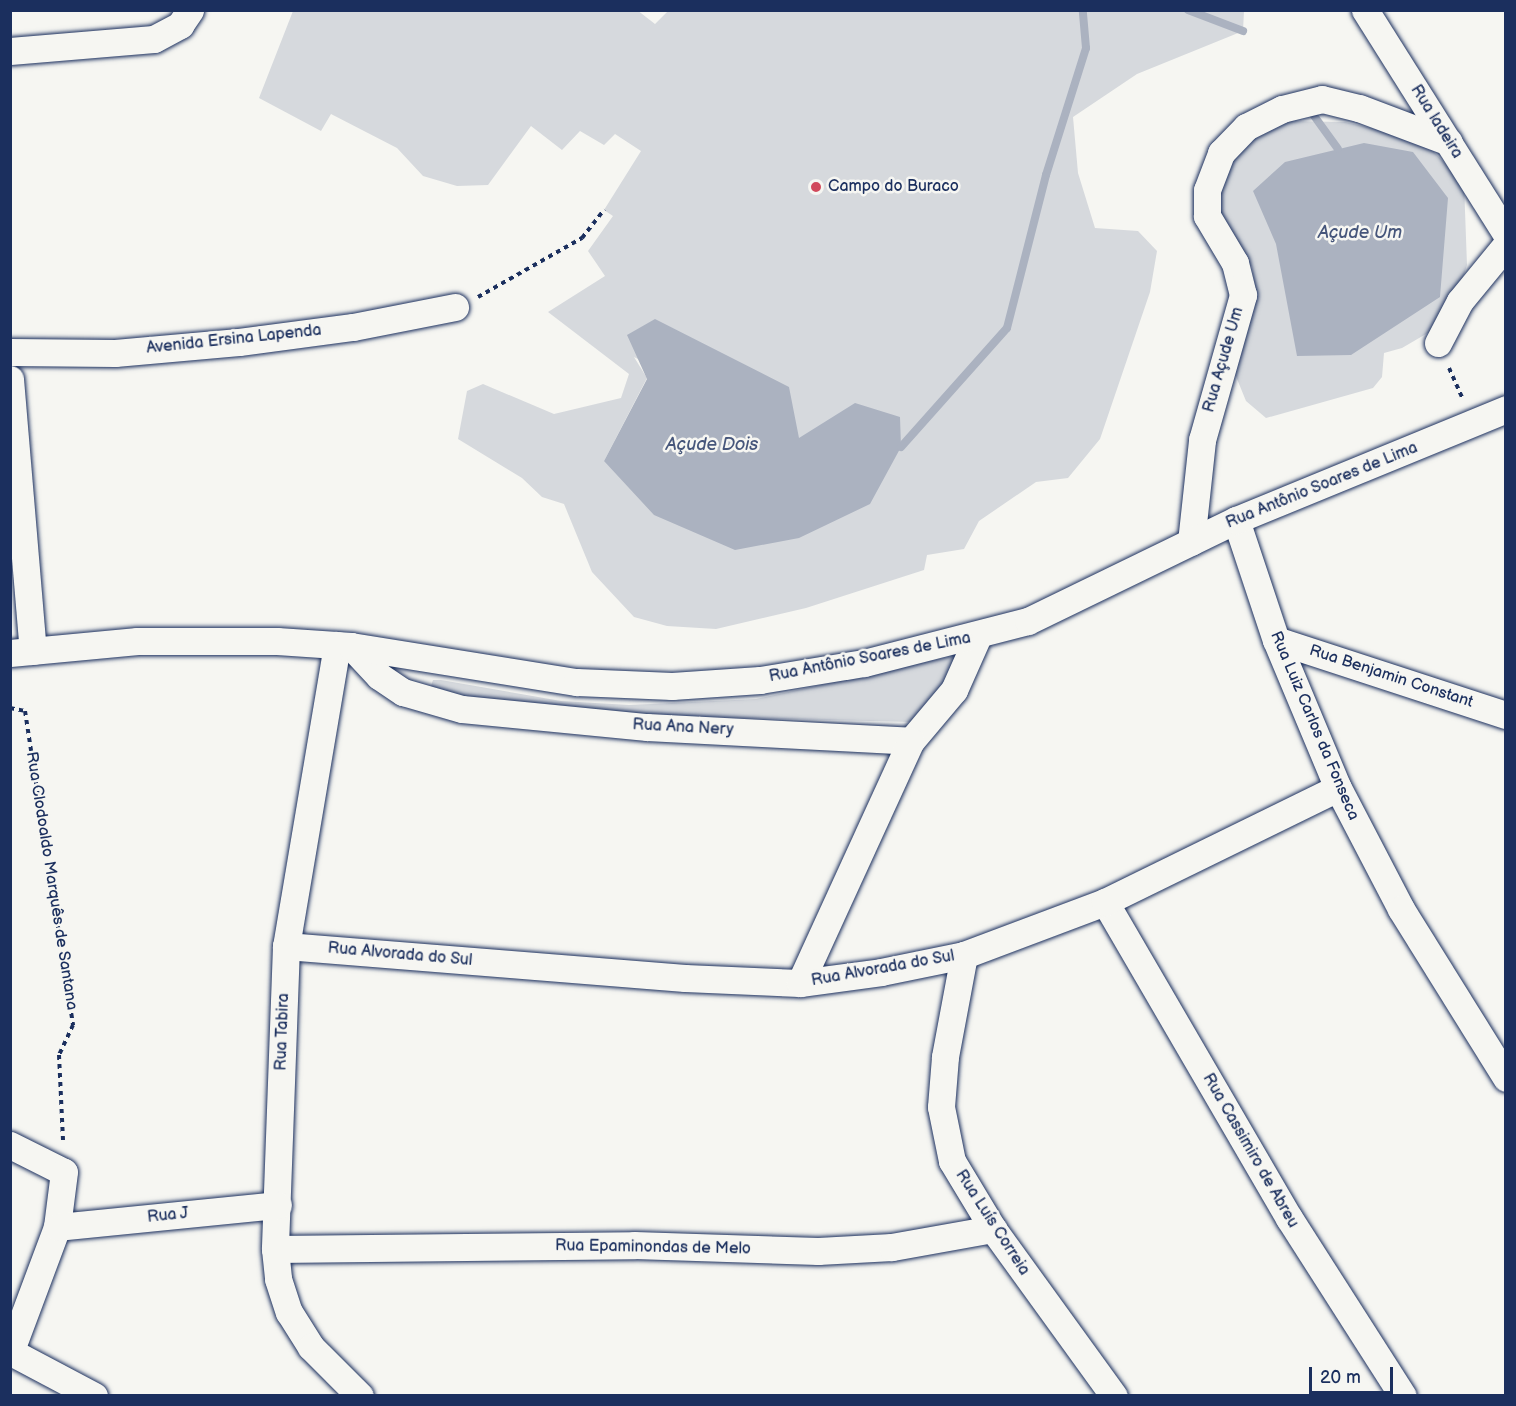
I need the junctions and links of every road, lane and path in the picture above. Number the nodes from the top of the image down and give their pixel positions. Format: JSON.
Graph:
{"nodes":[{"id":1,"x":190,"y":10,"type":"edge"},
{"id":2,"x":1365,"y":10,"type":"edge"},
{"id":3,"x":10,"y":51,"type":"edge"},
{"id":4,"x":1449,"y":142,"type":"junction"},
{"id":5,"x":604,"y":210,"type":"dead end"},
{"id":6,"x":1506,"y":234,"type":"edge"},
{"id":7,"x":1506,"y":245,"type":"edge"},
{"id":8,"x":455,"y":307,"type":"joint"},
{"id":9,"x":1438,"y":342,"type":"joint"},
{"id":10,"x":10,"y":352,"type":"edge"},
{"id":11,"x":10,"y":379,"type":"edge"},
{"id":12,"x":1506,"y":409,"type":"edge"},
{"id":13,"x":1473,"y":424,"type":"junction"},
{"id":14,"x":1236,"y":520,"type":"junction"},
{"id":15,"x":1191,"y":542,"type":"junction"},
{"id":16,"x":978,"y":636,"type":"junction"},
{"id":17,"x":1276,"y":640,"type":"junction"},
{"id":18,"x":344,"y":645,"type":"junction"},
{"id":19,"x":22,"y":652,"type":"edge"},
{"id":20,"x":10,"y":708,"type":"edge"},
{"id":21,"x":1506,"y":714,"type":"edge"},
{"id":22,"x":911,"y":741,"type":"junction"},
{"id":23,"x":1338,"y":788,"type":"junction"},
{"id":24,"x":1105,"y":902,"type":"junction"},
{"id":25,"x":286,"y":946,"type":"junction"},
{"id":26,"x":964,"y":956,"type":"junction"},
{"id":27,"x":800,"y":983,"type":"junction"},
{"id":28,"x":1506,"y":1078,"type":"edge"},
{"id":29,"x":10,"y":1145,"type":"edge"},
{"id":30,"x":64,"y":1172,"type":"junction"},
{"id":31,"x":278,"y":1205,"type":"junction"},
{"id":32,"x":57,"y":1227,"type":"junction"},
{"id":33,"x":993,"y":1229,"type":"junction"},
{"id":34,"x":275,"y":1249,"type":"junction"},
{"id":35,"x":11,"y":1352,"type":"edge"},
{"id":36,"x":94,"y":1395,"type":"edge"},
{"id":37,"x":360,"y":1395,"type":"edge"},
{"id":38,"x":1114,"y":1395,"type":"edge"},
{"id":39,"x":1403,"y":1395,"type":"edge"}],
"edges":[{"from":1,"to":3,"type":"street"},
{"from":2,"to":4,"type":"street","name":"Rua ladeira"},
{"from":4,"to":6,"type":"street","name":"Rua ladeira"},
{"from":4,"to":15,"type":"street","name":"Rua Açude Um"},
{"from":5,"to":8,"type":"path"},
{"from":7,"to":9,"type":"street"},
{"from":8,"to":10,"type":"street","name":"Avenida Ersina Lapenda"},
{"from":9,"to":13,"type":"path"},
{"from":11,"to":19,"type":"street"},
{"from":12,"to":13,"type":"street","name":"Rua Antônio Soares de Lima"},
{"from":13,"to":14,"type":"street","name":"Rua Antônio Soares de Lima"},
{"from":14,"to":15,"type":"street","name":"Rua Antônio Soares de Lima"},
{"from":14,"to":17,"type":"street","name":"Rua Luiz Carlos da Fonseca"},
{"from":15,"to":16,"type":"street","name":"Rua Antônio Soares de Lima"},
{"from":16,"to":18,"type":"street","name":"Rua Antônio Soares de Lima"},
{"from":16,"to":22,"type":"street"},
{"from":17,"to":21,"type":"street","name":"Rua Benjamin Constant"},
{"from":17,"to":23,"type":"street","name":"Rua Luiz Carlos da Fonseca"},
{"from":18,"to":19,"type":"street","name":"Rua Antônio Soares de Lima"},
{"from":18,"to":22,"type":"street","name":"Rua Ana Nery"},
{"from":18,"to":25,"type":"street","name":"Rua Tabira"},
{"from":20,"to":30,"type":"path","name":"Rua Clodoaldo Marquês de Santana"},
{"from":22,"to":27,"type":"street"},
{"from":23,"to":24,"type":"street","name":"Rua Alvorada do Sul"},
{"from":23,"to":28,"type":"street","name":"Rua Luiz Carlos da Fonseca"},
{"from":24,"to":26,"type":"street","name":"Rua Alvorada do Sul"},
{"from":24,"to":39,"type":"street","name":"Rua Cassimiro de Abreu"},
{"from":25,"to":27,"type":"street","name":"Rua Alvorada do Sul"},
{"from":25,"to":31,"type":"street","name":"Rua Tabira"},
{"from":26,"to":27,"type":"street","name":"Rua Alvorada do Sul"},
{"from":26,"to":33,"type":"street","name":"Rua Luís Correia"},
{"from":29,"to":30,"type":"street"},
{"from":30,"to":32,"type":"street"},
{"from":31,"to":32,"type":"street","name":"Rua J"},
{"from":31,"to":34,"type":"street","name":"Rua Tabira"},
{"from":32,"to":35,"type":"street"},
{"from":33,"to":34,"type":"street","name":"Rua Epaminondas de Melo"},
{"from":33,"to":38,"type":"street","name":"Rua Luís Correia"},
{"from":34,"to":37,"type":"street","name":"Rua Tabira"},
{"from":35,"to":36,"type":"street"}]}
